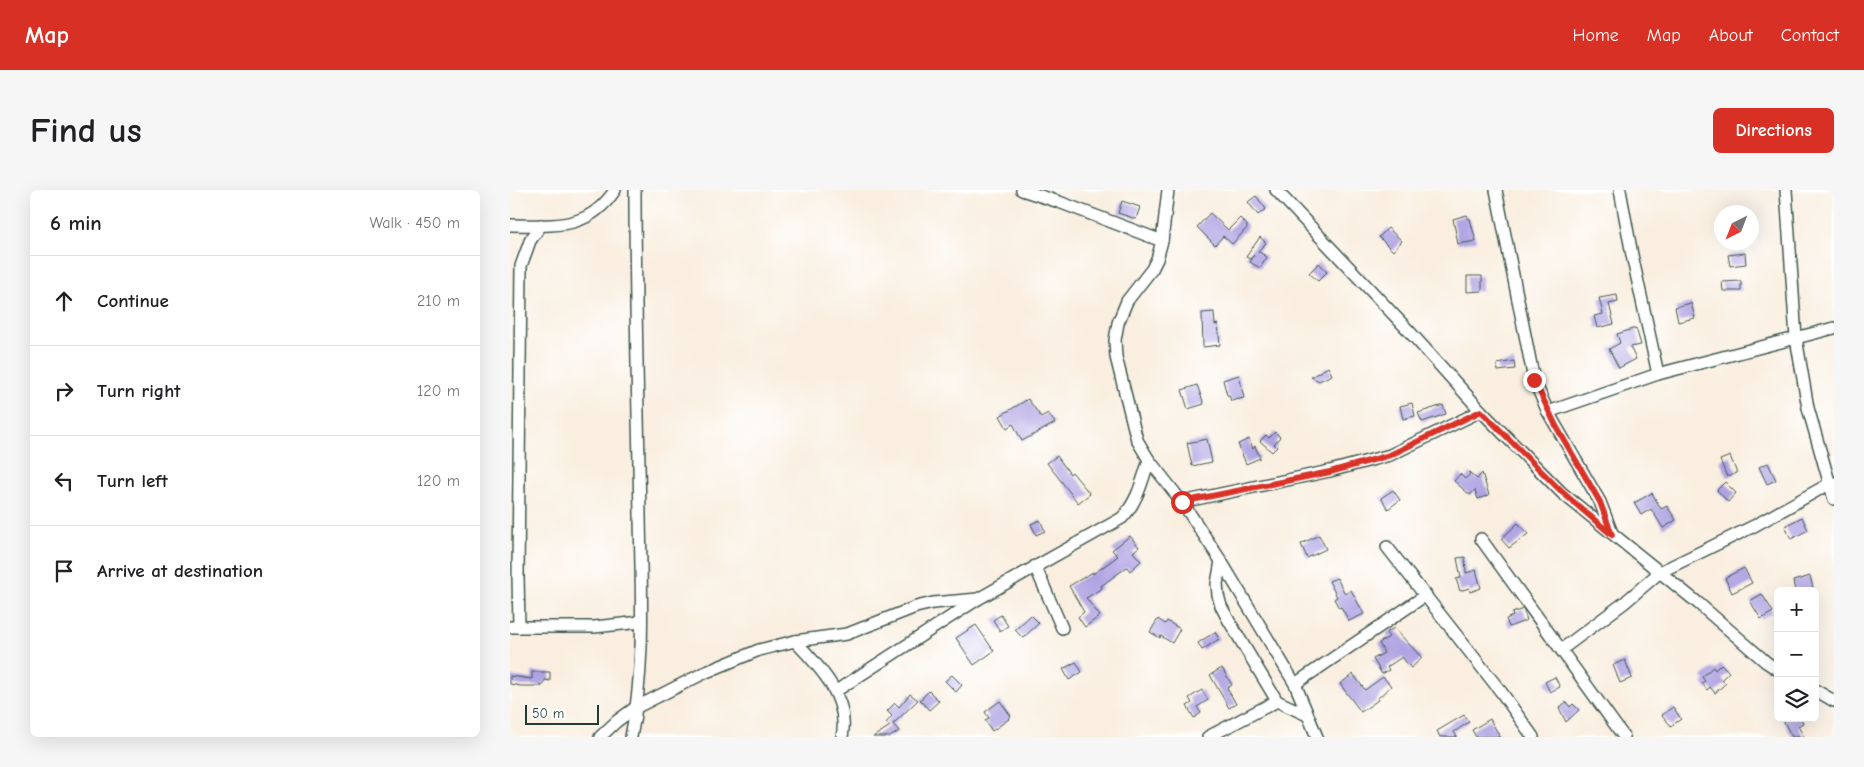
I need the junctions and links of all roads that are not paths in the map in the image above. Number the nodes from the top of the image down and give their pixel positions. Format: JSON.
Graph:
{"nodes":[{"id":1,"x":615,"y":190,"type":"edge"},
{"id":2,"x":635,"y":190,"type":"edge"},
{"id":3,"x":639,"y":190,"type":"edge"},
{"id":4,"x":1022,"y":190,"type":"edge"},
{"id":5,"x":1168,"y":190,"type":"edge"},
{"id":6,"x":1276,"y":190,"type":"edge"},
{"id":7,"x":1496,"y":190,"type":"edge"},
{"id":8,"x":1620,"y":190,"type":"edge"},
{"id":9,"x":1786,"y":190,"type":"edge"},
{"id":10,"x":510,"y":225,"type":"edge"},
{"id":11,"x":541,"y":225,"type":"junction"},
{"id":12,"x":1162,"y":241,"type":"junction"},
{"id":13,"x":515,"y":299,"type":"edge"},
{"id":14,"x":1834,"y":328,"type":"edge"},
{"id":15,"x":1796,"y":338,"type":"junction"},
{"id":16,"x":1658,"y":374,"type":"junction"},
{"id":17,"x":1481,"y":411,"type":"junction"},
{"id":18,"x":1548,"y":412,"type":"junction"},
{"id":19,"x":514,"y":450,"type":"edge"},
{"id":20,"x":1149,"y":460,"type":"junction"},
{"id":21,"x":1832,"y":484,"type":"edge"},
{"id":22,"x":1834,"y":499,"type":"edge"},
{"id":23,"x":1182,"y":502,"type":"junction"},
{"id":24,"x":1612,"y":535,"type":"junction"},
{"id":25,"x":1481,"y":538,"type":"dead end"},
{"id":26,"x":1387,"y":547,"type":"dead end"},
{"id":27,"x":1221,"y":561,"type":"junction"},
{"id":28,"x":1035,"y":566,"type":"junction"},
{"id":29,"x":1660,"y":572,"type":"junction"},
{"id":30,"x":1426,"y":595,"type":"junction"},
{"id":31,"x":978,"y":599,"type":"junction"},
{"id":32,"x":641,"y":622,"type":"junction"},
{"id":33,"x":515,"y":627,"type":"edge"},
{"id":34,"x":1062,"y":628,"type":"dead end"},
{"id":35,"x":795,"y":642,"type":"junction"},
{"id":36,"x":1562,"y":650,"type":"junction"},
{"id":37,"x":1774,"y":667,"type":"edge"},
{"id":38,"x":1294,"y":684,"type":"junction"},
{"id":39,"x":836,"y":691,"type":"junction"},
{"id":40,"x":1819,"y":692,"type":"edge"},
{"id":41,"x":1277,"y":701,"type":"junction"},
{"id":42,"x":1834,"y":701,"type":"edge"},
{"id":43,"x":635,"y":708,"type":"junction"},
{"id":44,"x":1307,"y":715,"type":"junction"},
{"id":45,"x":600,"y":737,"type":"edge"},
{"id":46,"x":631,"y":737,"type":"edge"},
{"id":47,"x":842,"y":737,"type":"edge"},
{"id":48,"x":1208,"y":737,"type":"edge"},
{"id":49,"x":1317,"y":737,"type":"edge"},
{"id":50,"x":1533,"y":737,"type":"edge"},
{"id":51,"x":1624,"y":737,"type":"edge"}],
"edges":[{"from":1,"to":11,"type":"street"},
{"from":2,"to":3,"type":"street"},
{"from":2,"to":32,"type":"street"},
{"from":4,"to":12,"type":"street"},
{"from":5,"to":12,"type":"street"},
{"from":6,"to":17,"type":"street"},
{"from":7,"to":18,"type":"street"},
{"from":8,"to":16,"type":"street"},
{"from":9,"to":15,"type":"street"},
{"from":10,"to":11,"type":"street"},
{"from":11,"to":13,"type":"street"},
{"from":12,"to":20,"type":"street"},
{"from":13,"to":19,"type":"street"},
{"from":14,"to":15,"type":"street"},
{"from":15,"to":16,"type":"street"},
{"from":15,"to":21,"type":"street"},
{"from":16,"to":18,"type":"street"},
{"from":17,"to":23,"type":"street"},
{"from":17,"to":24,"type":"street"},
{"from":18,"to":24,"type":"street"},
{"from":19,"to":33,"type":"street"},
{"from":20,"to":23,"type":"street"},
{"from":20,"to":28,"type":"street"},
{"from":21,"to":22,"type":"street"},
{"from":21,"to":29,"type":"street"},
{"from":23,"to":27,"type":"street"},
{"from":24,"to":29,"type":"street"},
{"from":25,"to":36,"type":"street"},
{"from":26,"to":30,"type":"street"},
{"from":27,"to":38,"type":"street"},
{"from":27,"to":41,"type":"street"},
{"from":28,"to":31,"type":"street"},
{"from":28,"to":34,"type":"street"},
{"from":29,"to":36,"type":"street"},
{"from":29,"to":37,"type":"street"},
{"from":30,"to":38,"type":"street"},
{"from":30,"to":50,"type":"street"},
{"from":31,"to":35,"type":"street"},
{"from":31,"to":39,"type":"street"},
{"from":32,"to":33,"type":"street"},
{"from":32,"to":43,"type":"street"},
{"from":35,"to":39,"type":"street"},
{"from":35,"to":43,"type":"street"},
{"from":36,"to":51,"type":"street"},
{"from":38,"to":44,"type":"street"},
{"from":39,"to":47,"type":"street"},
{"from":40,"to":42,"type":"street"},
{"from":41,"to":44,"type":"street"},
{"from":41,"to":48,"type":"street"},
{"from":43,"to":45,"type":"street"},
{"from":43,"to":46,"type":"street"},
{"from":44,"to":49,"type":"street"}]}
